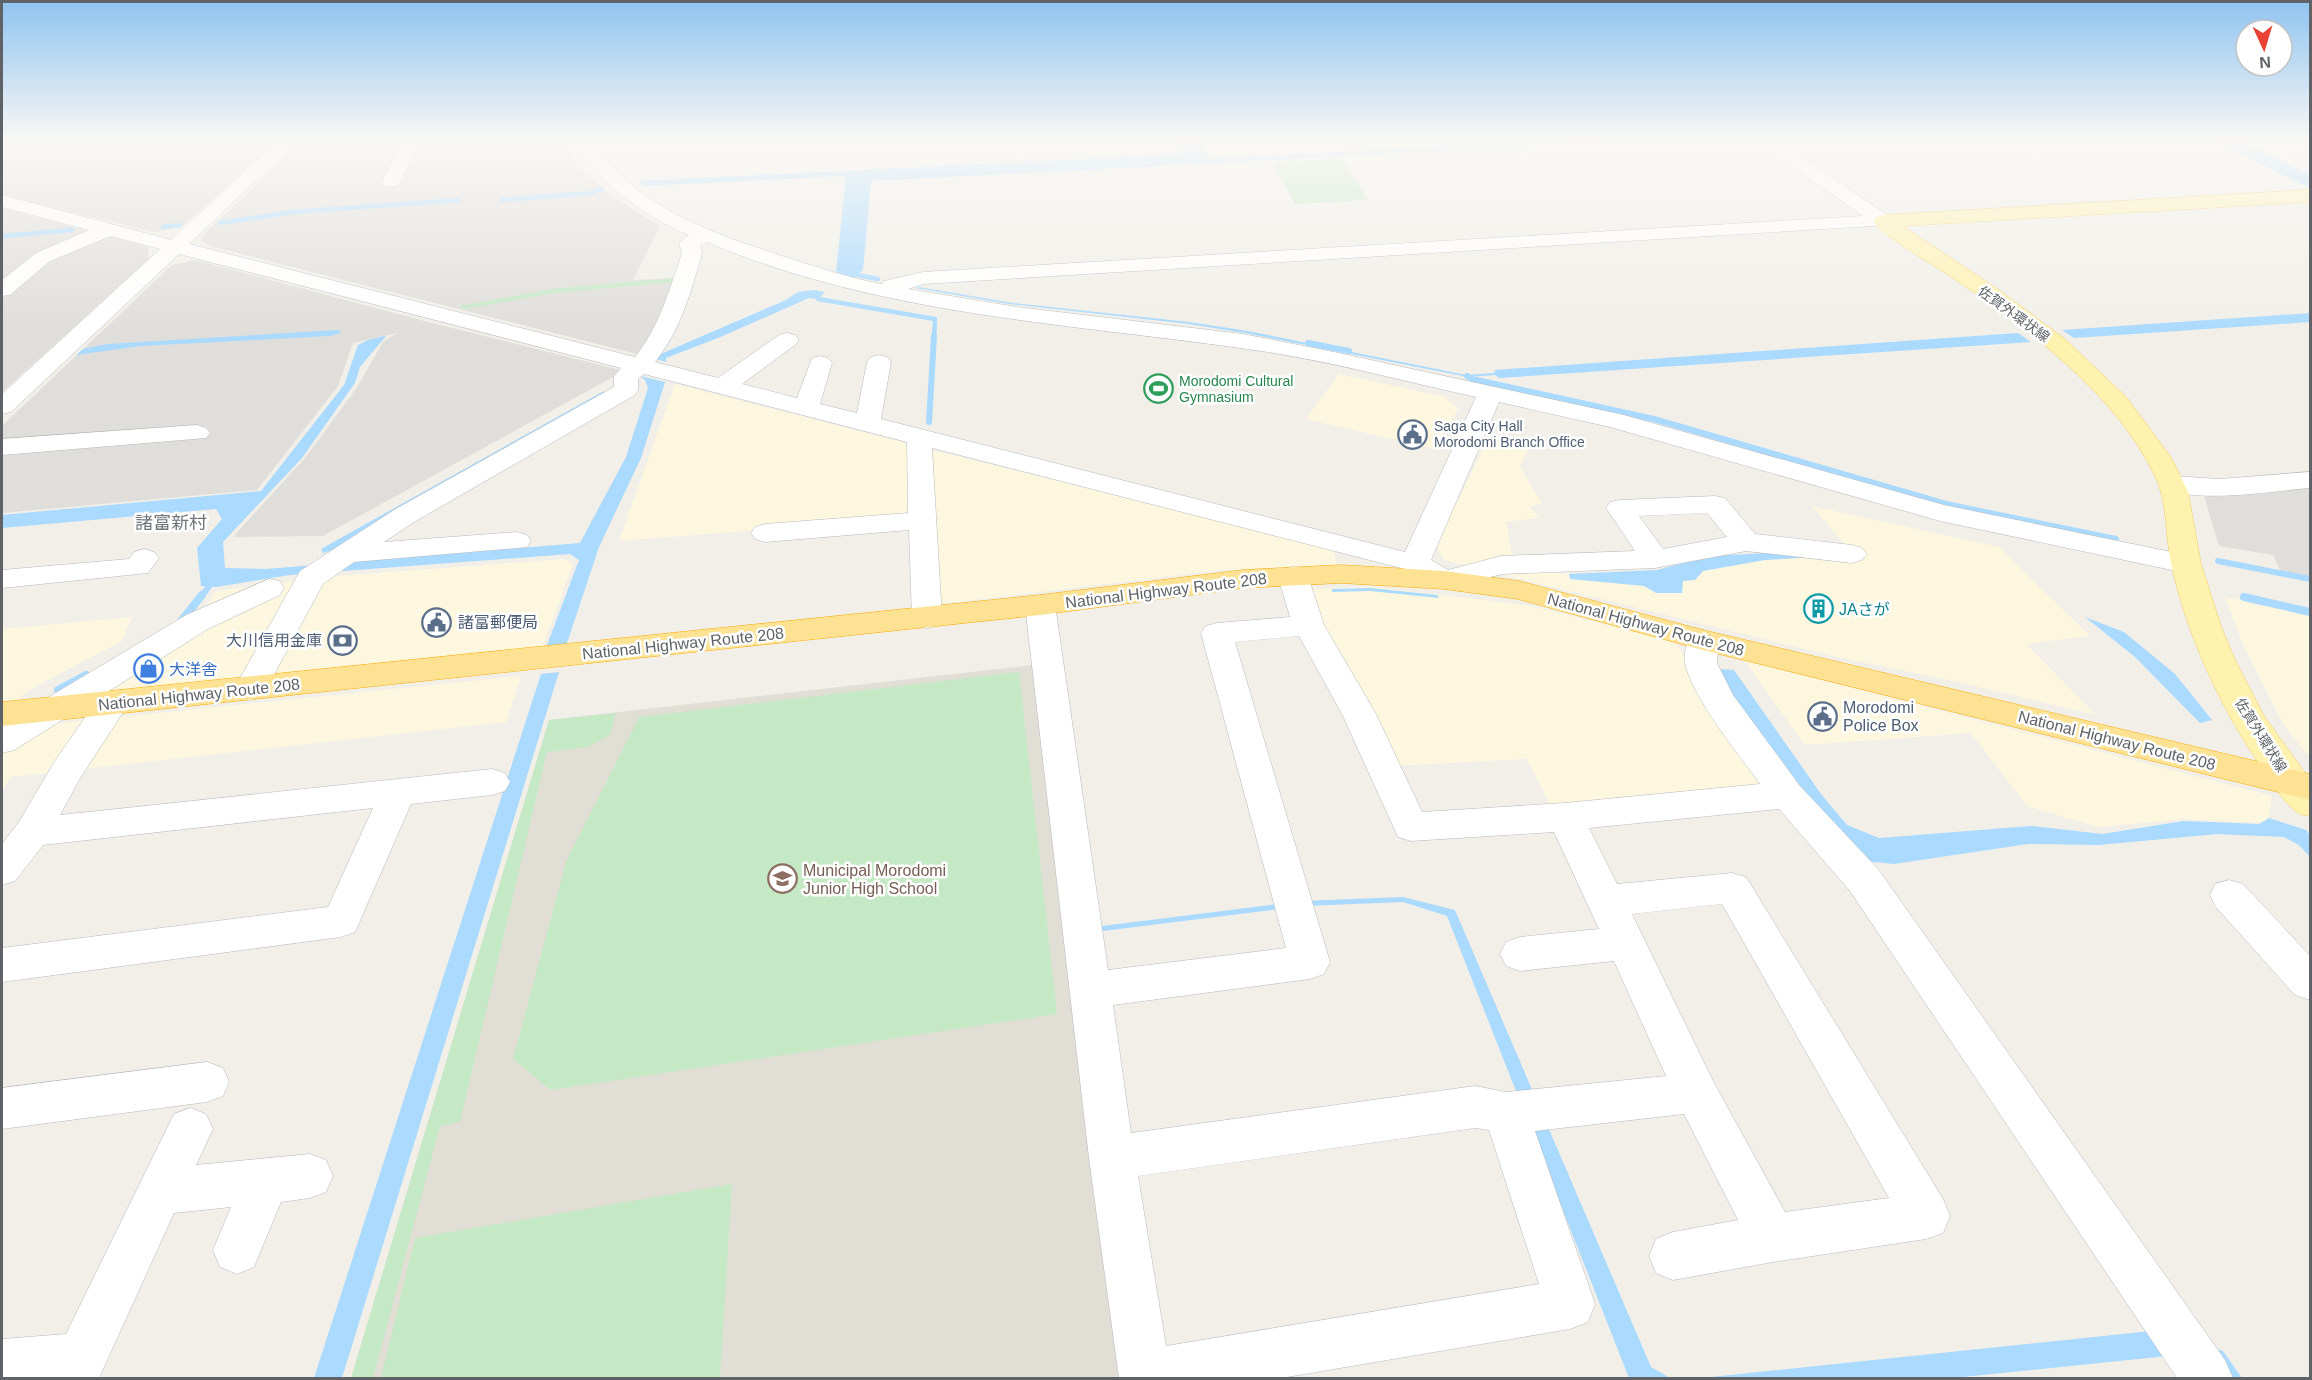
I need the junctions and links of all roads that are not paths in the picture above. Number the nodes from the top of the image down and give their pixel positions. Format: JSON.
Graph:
{"nodes":[{"id":1,"x":11,"y":203,"type":"edge"},
{"id":2,"x":221,"y":203,"type":"edge"},
{"id":3,"x":647,"y":203,"type":"edge"},
{"id":4,"x":1856,"y":203,"type":"edge"},
{"id":5,"x":2188,"y":203,"type":"edge"},
{"id":6,"x":1883,"y":222,"type":"junction"},
{"id":7,"x":108,"y":230,"type":"junction"},
{"id":8,"x":705,"y":235,"type":"junction"},
{"id":9,"x":174,"y":247,"type":"junction"},
{"id":10,"x":2,"y":290,"type":"edge"},
{"id":11,"x":878,"y":290,"type":"junction"},
{"id":12,"x":788,"y":340,"type":"dead end"},
{"id":13,"x":879,"y":362,"type":"dead end"},
{"id":14,"x":820,"y":363,"type":"dead end"},
{"id":15,"x":640,"y":366,"type":"junction"},
{"id":16,"x":722,"y":387,"type":"junction"},
{"id":17,"x":1490,"y":394,"type":"junction"},
{"id":18,"x":2,"y":407,"type":"edge"},
{"id":19,"x":802,"y":407,"type":"junction"},
{"id":20,"x":861,"y":422,"type":"junction"},
{"id":21,"x":197,"y":433,"type":"dead end"},
{"id":22,"x":922,"y":437,"type":"junction"},
{"id":23,"x":2,"y":447,"type":"edge"},
{"id":24,"x":2310,"y":480,"type":"edge"},
{"id":25,"x":2172,"y":484,"type":"junction"},
{"id":26,"x":921,"y":520,"type":"junction"},
{"id":27,"x":765,"y":533,"type":"dead end"},
{"id":28,"x":517,"y":542,"type":"dead end"},
{"id":29,"x":1746,"y":542,"type":"junction"},
{"id":30,"x":1852,"y":554,"type":"dead end"},
{"id":31,"x":343,"y":556,"type":"junction"},
{"id":32,"x":144,"y":558,"type":"dead end"},
{"id":33,"x":1655,"y":559,"type":"junction"},
{"id":34,"x":1415,"y":563,"type":"junction"},
{"id":35,"x":2186,"y":564,"type":"junction"},
{"id":36,"x":1293,"y":576,"type":"junction"},
{"id":37,"x":2,"y":579,"type":"edge"},
{"id":38,"x":1444,"y":580,"type":"junction"},
{"id":39,"x":269,"y":588,"type":"dead end"},
{"id":40,"x":1040,"y":605,"type":"junction"},
{"id":41,"x":927,"y":618,"type":"junction"},
{"id":42,"x":1308,"y":625,"type":"junction"},
{"id":43,"x":1703,"y":640,"type":"junction"},
{"id":44,"x":250,"y":689,"type":"junction"},
{"id":45,"x":112,"y":703,"type":"junction"},
{"id":46,"x":52,"y":709,"type":"junction"},
{"id":47,"x":2,"y":714,"type":"edge"},
{"id":48,"x":2,"y":741,"type":"edge"},
{"id":49,"x":492,"y":782,"type":"dead end"},
{"id":50,"x":2304,"y":791,"type":"edge"},
{"id":51,"x":398,"y":792,"type":"junction"},
{"id":52,"x":1787,"y":795,"type":"junction"},
{"id":53,"x":1565,"y":817,"type":"junction"},
{"id":54,"x":32,"y":832,"type":"junction"},
{"id":55,"x":2,"y":870,"type":"edge"},
{"id":56,"x":2229,"y":896,"type":"dead end"},
{"id":57,"x":1606,"y":901,"type":"junction"},
{"id":58,"x":1626,"y":943,"type":"junction"},
{"id":59,"x":1520,"y":954,"type":"dead end"},
{"id":60,"x":2,"y":965,"type":"edge"},
{"id":61,"x":2310,"y":983,"type":"edge"},
{"id":62,"x":1090,"y":990,"type":"junction"},
{"id":63,"x":207,"y":1082,"type":"dead end"},
{"id":64,"x":1696,"y":1093,"type":"junction"},
{"id":65,"x":1529,"y":1110,"type":"junction"},
{"id":66,"x":6,"y":1115,"type":"edge"},
{"id":67,"x":190,"y":1129,"type":"dead end"},
{"id":68,"x":1112,"y":1158,"type":"junction"},
{"id":69,"x":160,"y":1192,"type":"junction"},
{"id":70,"x":1773,"y":1238,"type":"junction"},
{"id":71,"x":237,"y":1250,"type":"dead end"},
{"id":72,"x":1673,"y":1256,"type":"dead end"},
{"id":73,"x":2194,"y":1359,"type":"edge"},
{"id":74,"x":2,"y":1365,"type":"edge"},
{"id":75,"x":77,"y":1368,"type":"edge"},
{"id":76,"x":1144,"y":1377,"type":"edge"}],
"edges":[{"from":1,"to":7,"type":"street"},
{"from":2,"to":9,"type":"street"},
{"from":3,"to":8,"type":"street"},
{"from":4,"to":6,"type":"street"},
{"from":5,"to":6,"type":"main road"},
{"from":6,"to":11,"type":"street"},
{"from":6,"to":25,"type":"main road","name":"佐賀外環状線"},
{"from":7,"to":9,"type":"street"},
{"from":7,"to":10,"type":"street"},
{"from":8,"to":11,"type":"street"},
{"from":8,"to":15,"type":"street"},
{"from":9,"to":15,"type":"street"},
{"from":9,"to":18,"type":"street"},
{"from":11,"to":17,"type":"street"},
{"from":12,"to":16,"type":"street"},
{"from":13,"to":20,"type":"street"},
{"from":14,"to":19,"type":"street"},
{"from":15,"to":16,"type":"street"},
{"from":15,"to":31,"type":"street"},
{"from":16,"to":19,"type":"street"},
{"from":17,"to":34,"type":"street"},
{"from":17,"to":35,"type":"street"},
{"from":19,"to":20,"type":"street"},
{"from":20,"to":22,"type":"street"},
{"from":21,"to":23,"type":"street"},
{"from":22,"to":26,"type":"street"},
{"from":22,"to":34,"type":"street"},
{"from":24,"to":25,"type":"street"},
{"from":25,"to":35,"type":"main road","name":"佐賀外環状線"},
{"from":26,"to":27,"type":"street"},
{"from":26,"to":41,"type":"street"},
{"from":28,"to":31,"type":"street"},
{"from":29,"to":30,"type":"street"},
{"from":29,"to":33,"type":"street"},
{"from":29,"to":33,"type":"street"},
{"from":31,"to":44,"type":"street"},
{"from":32,"to":37,"type":"street"},
{"from":33,"to":38,"type":"street"},
{"from":34,"to":38,"type":"street"},
{"from":35,"to":50,"type":"main road","name":"佐賀外環状線"},
{"from":36,"to":38,"type":"highway","name":"National Highway Route 208"},
{"from":36,"to":40,"type":"highway","name":"National Highway Route 208"},
{"from":36,"to":42,"type":"street"},
{"from":38,"to":43,"type":"highway","name":"National Highway Route 208"},
{"from":39,"to":46,"type":"street"},
{"from":40,"to":41,"type":"highway","name":"National Highway Route 208"},
{"from":40,"to":62,"type":"street"},
{"from":41,"to":44,"type":"highway","name":"National Highway Route 208"},
{"from":42,"to":53,"type":"street"},
{"from":42,"to":62,"type":"street"},
{"from":43,"to":50,"type":"highway","name":"National Highway Route 208"},
{"from":43,"to":52,"type":"street"},
{"from":44,"to":45,"type":"highway","name":"National Highway Route 208"},
{"from":45,"to":46,"type":"highway","name":"National Highway Route 208"},
{"from":45,"to":54,"type":"street"},
{"from":46,"to":47,"type":"highway","name":"National Highway Route 208"},
{"from":46,"to":48,"type":"street"},
{"from":49,"to":51,"type":"street"},
{"from":51,"to":54,"type":"street"},
{"from":51,"to":60,"type":"street"},
{"from":52,"to":53,"type":"street"},
{"from":52,"to":73,"type":"street"},
{"from":53,"to":57,"type":"street"},
{"from":54,"to":55,"type":"street"},
{"from":56,"to":61,"type":"street"},
{"from":57,"to":58,"type":"street"},
{"from":57,"to":70,"type":"street"},
{"from":58,"to":59,"type":"street"},
{"from":58,"to":64,"type":"street"},
{"from":62,"to":68,"type":"street"},
{"from":63,"to":66,"type":"street"},
{"from":64,"to":65,"type":"street"},
{"from":64,"to":70,"type":"street"},
{"from":65,"to":68,"type":"street"},
{"from":65,"to":76,"type":"street"},
{"from":67,"to":69,"type":"street"},
{"from":68,"to":76,"type":"street"},
{"from":69,"to":71,"type":"street"},
{"from":69,"to":75,"type":"street"},
{"from":70,"to":72,"type":"street"},
{"from":74,"to":75,"type":"street"}]}
